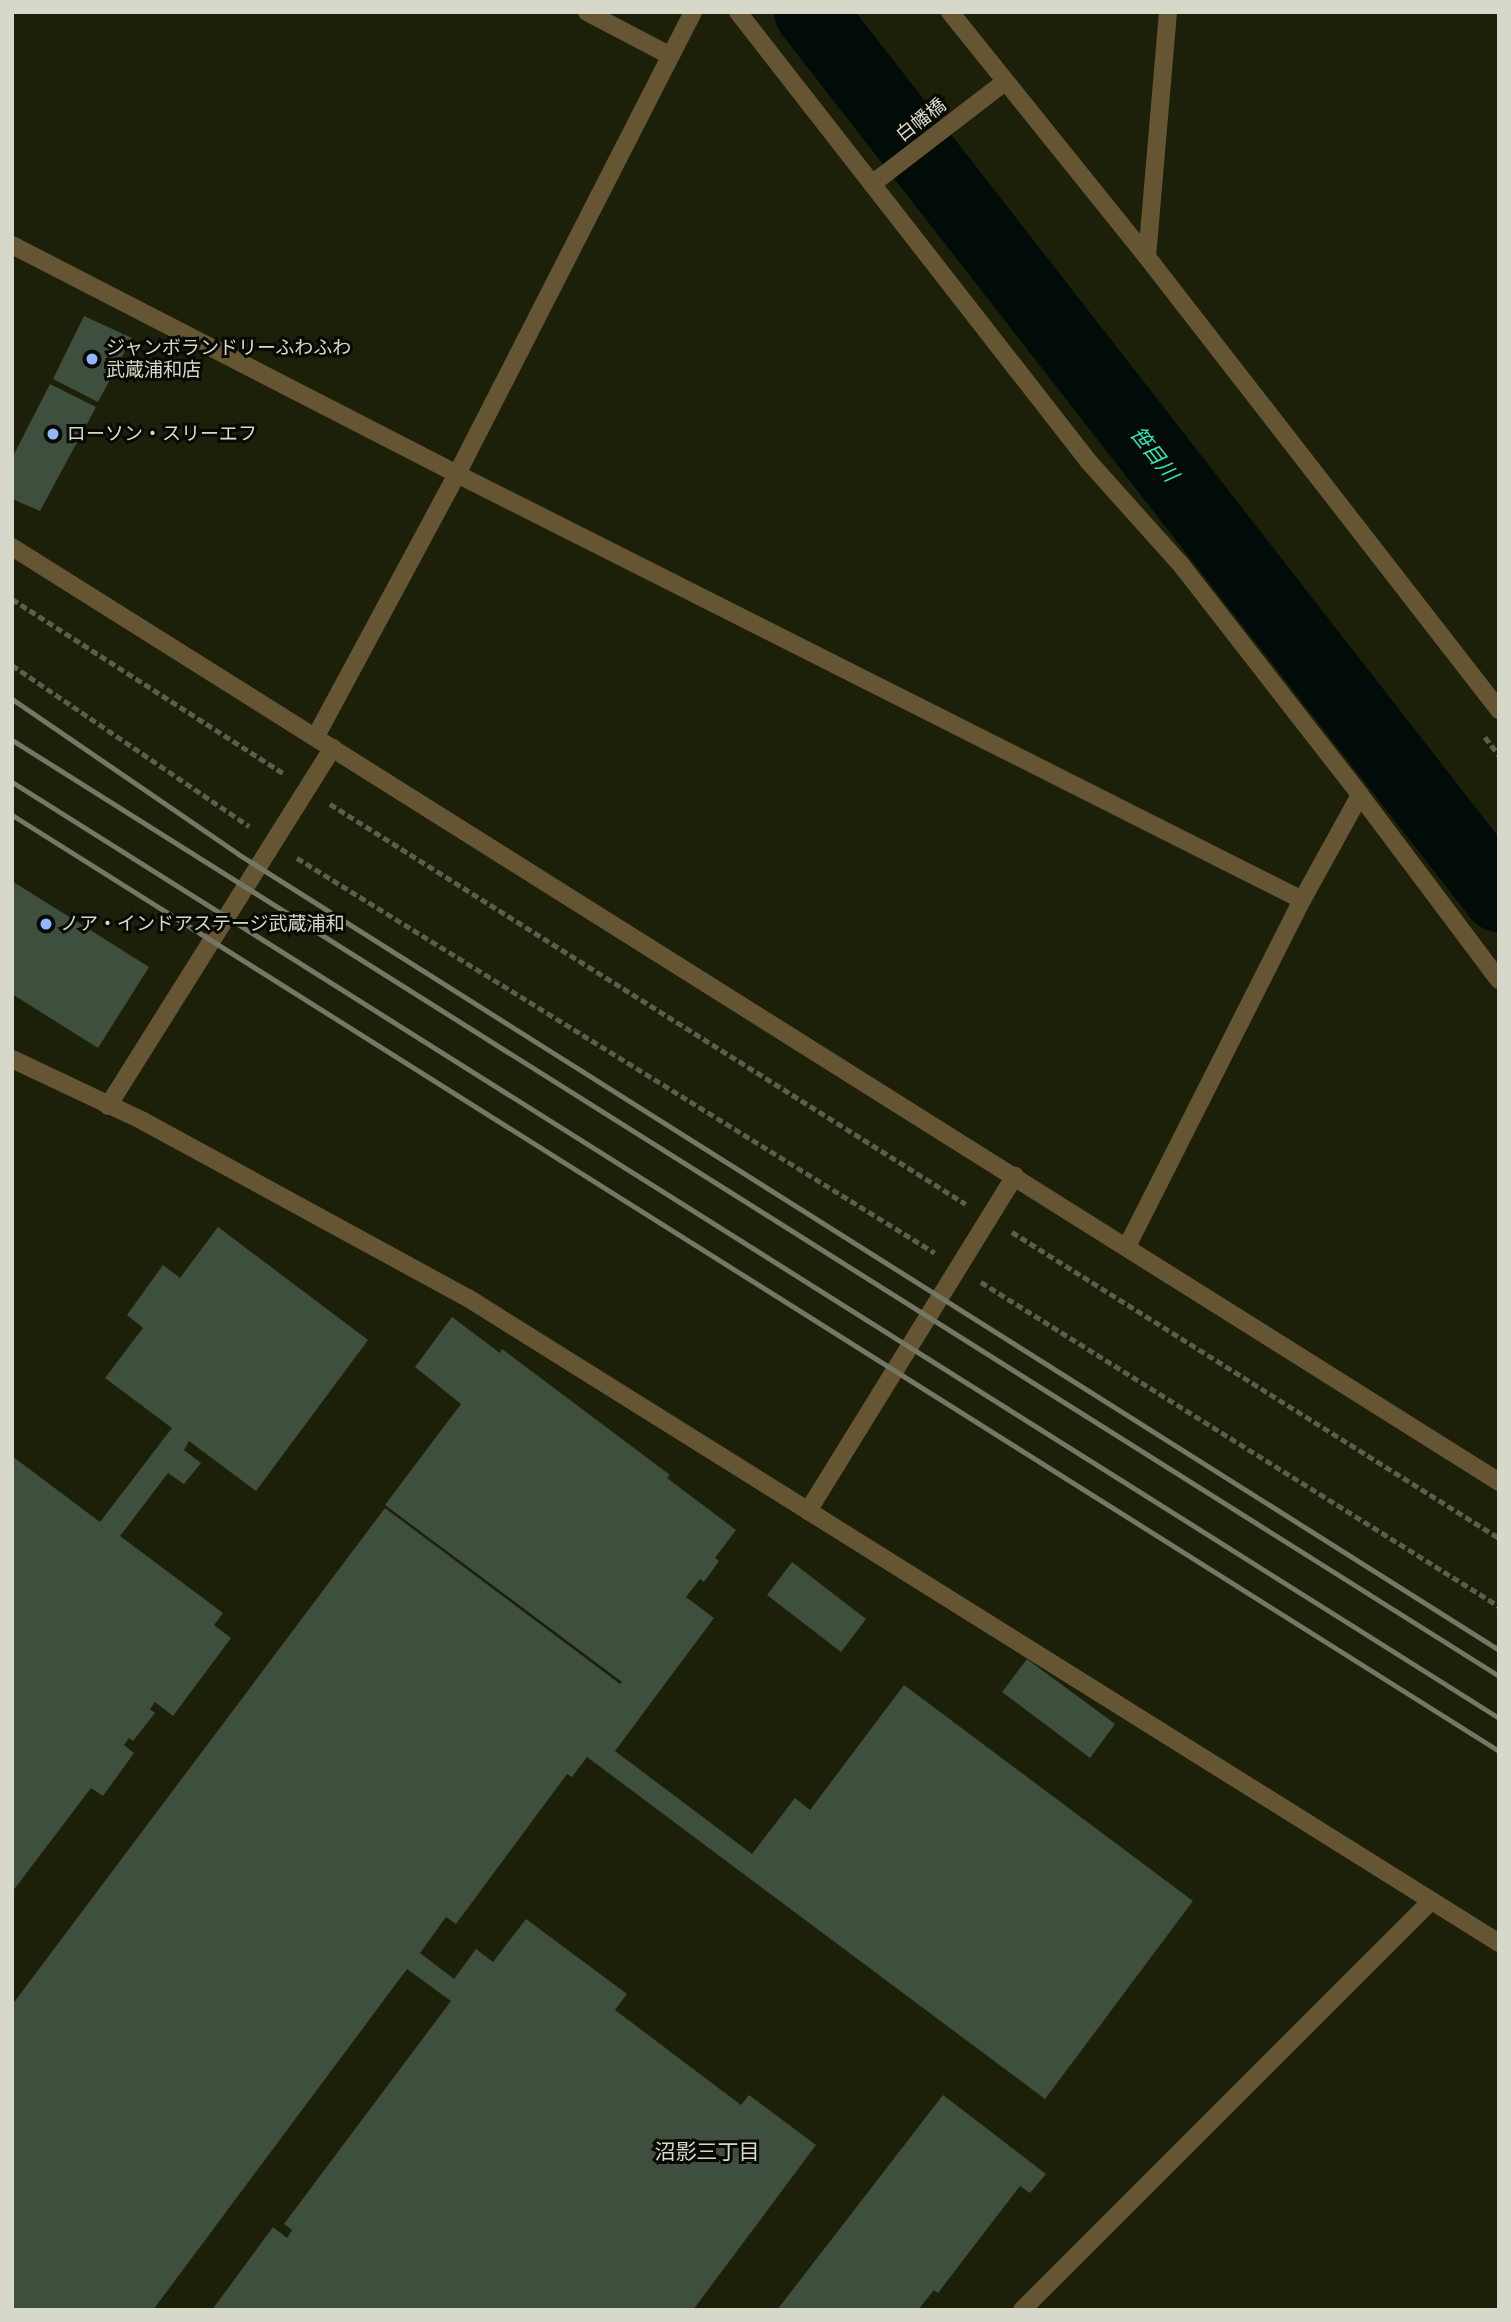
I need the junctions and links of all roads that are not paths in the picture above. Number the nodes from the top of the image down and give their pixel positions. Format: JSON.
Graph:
{"nodes":[{"id":1,"x":587,"y":12,"type":"edge"},
{"id":2,"x":693,"y":12,"type":"edge"},
{"id":3,"x":738,"y":12,"type":"edge"},
{"id":4,"x":950,"y":12,"type":"edge"},
{"id":5,"x":1168,"y":12,"type":"edge"},
{"id":6,"x":669,"y":55,"type":"junction"},
{"id":7,"x":1005,"y":82,"type":"junction"},
{"id":8,"x":872,"y":184,"type":"junction"},
{"id":9,"x":12,"y":245,"type":"edge"},
{"id":10,"x":1147,"y":257,"type":"junction"},
{"id":11,"x":457,"y":474,"type":"junction"},
{"id":12,"x":12,"y":547,"type":"edge"},
{"id":13,"x":1499,"y":710,"type":"edge"},
{"id":14,"x":316,"y":736,"type":"junction"},
{"id":15,"x":332,"y":748,"type":"junction"},
{"id":16,"x":1360,"y":795,"type":"junction"},
{"id":17,"x":1302,"y":900,"type":"junction"},
{"id":18,"x":1499,"y":980,"type":"edge"},
{"id":19,"x":12,"y":1059,"type":"edge"},
{"id":20,"x":108,"y":1105,"type":"junction"},
{"id":21,"x":1015,"y":1176,"type":"junction"},
{"id":22,"x":1127,"y":1247,"type":"junction"},
{"id":23,"x":1499,"y":1482,"type":"edge"},
{"id":24,"x":808,"y":1511,"type":"junction"},
{"id":25,"x":1431,"y":1901,"type":"junction"},
{"id":26,"x":1499,"y":1943,"type":"edge"},
{"id":27,"x":1022,"y":2310,"type":"edge"}],
"edges":[{"from":1,"to":6,"type":"street"},
{"from":2,"to":6,"type":"street"},
{"from":3,"to":8,"type":"street"},
{"from":4,"to":7,"type":"street"},
{"from":5,"to":10,"type":"street"},
{"from":6,"to":11,"type":"street"},
{"from":7,"to":8,"type":"street","name":"白幡橋"},
{"from":7,"to":10,"type":"street"},
{"from":8,"to":16,"type":"street"},
{"from":9,"to":11,"type":"street"},
{"from":10,"to":13,"type":"street"},
{"from":11,"to":14,"type":"street"},
{"from":11,"to":17,"type":"street"},
{"from":12,"to":14,"type":"street"},
{"from":14,"to":15,"type":"street"},
{"from":15,"to":20,"type":"street"},
{"from":15,"to":21,"type":"street"},
{"from":16,"to":17,"type":"street"},
{"from":16,"to":18,"type":"street"},
{"from":17,"to":22,"type":"street"},
{"from":19,"to":20,"type":"street"},
{"from":20,"to":24,"type":"street"},
{"from":21,"to":22,"type":"street"},
{"from":21,"to":24,"type":"street"},
{"from":22,"to":23,"type":"street"},
{"from":24,"to":25,"type":"street"},
{"from":25,"to":26,"type":"street"},
{"from":25,"to":27,"type":"street"}]}
